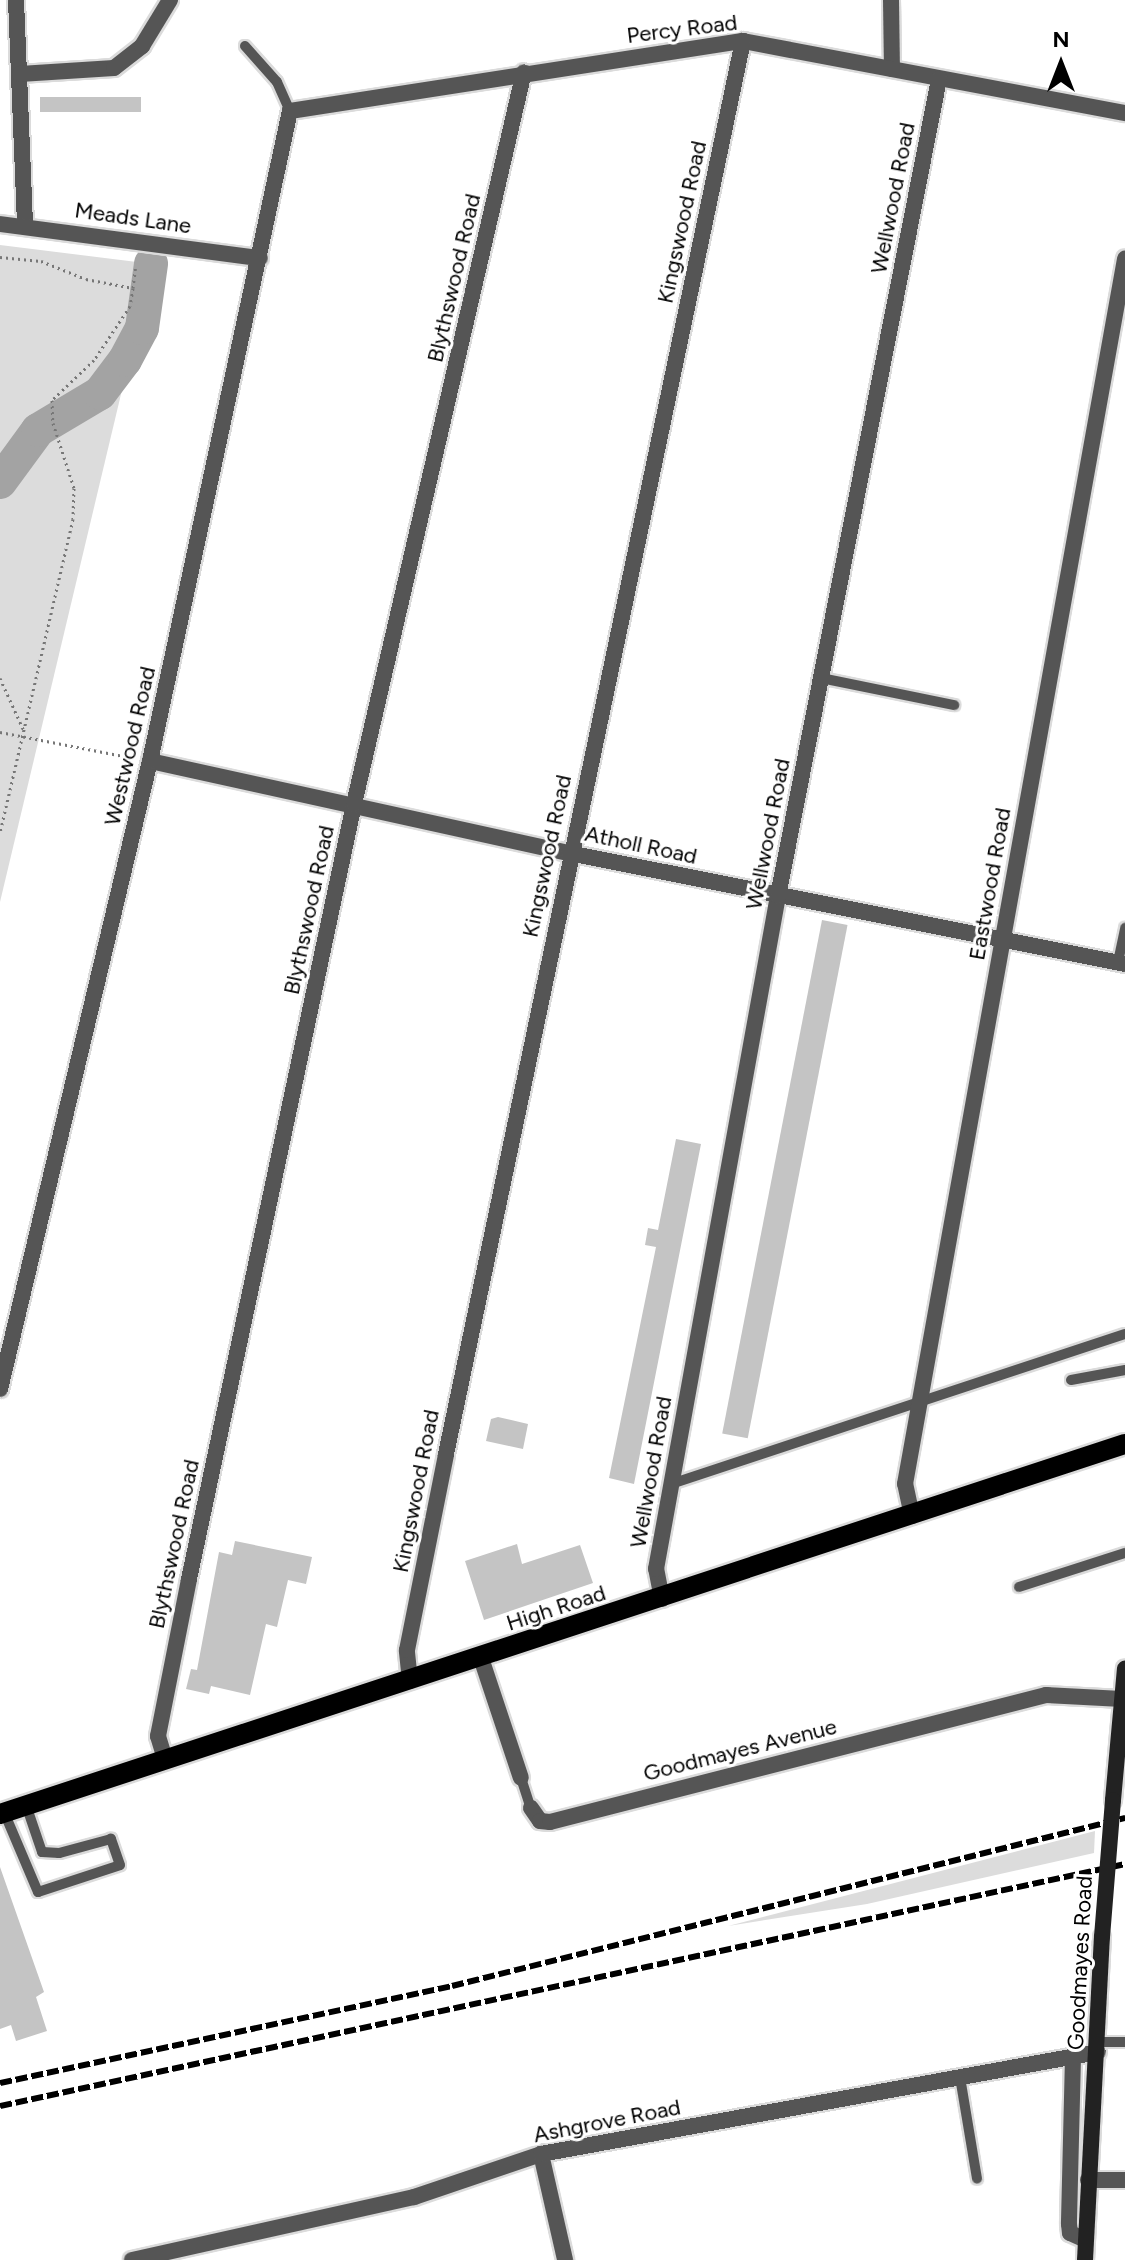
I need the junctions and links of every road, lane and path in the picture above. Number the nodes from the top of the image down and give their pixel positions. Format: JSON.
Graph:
{"nodes":[{"id":1,"x":16,"y":0,"type":"edge"},
{"id":2,"x":170,"y":0,"type":"edge"},
{"id":3,"x":891,"y":0,"type":"edge"},
{"id":4,"x":743,"y":41,"type":"junction"},
{"id":5,"x":245,"y":46,"type":"dead end"},
{"id":6,"x":892,"y":69,"type":"junction"},
{"id":7,"x":524,"y":72,"type":"junction"},
{"id":8,"x":20,"y":74,"type":"junction"},
{"id":9,"x":939,"y":79,"type":"junction"},
{"id":10,"x":290,"y":111,"type":"junction"},
{"id":11,"x":1125,"y":113,"type":"edge"},
{"id":12,"x":0,"y":224,"type":"edge"},
{"id":13,"x":25,"y":227,"type":"junction"},
{"id":14,"x":0,"y":257,"type":"edge"},
{"id":15,"x":260,"y":258,"type":"junction"},
{"id":16,"x":1125,"y":259,"type":"edge"},
{"id":17,"x":136,"y":265,"type":"dead end"},
{"id":18,"x":133,"y":288,"type":"junction"},
{"id":19,"x":0,"y":678,"type":"edge"},
{"id":20,"x":821,"y":678,"type":"junction"},
{"id":21,"x":954,"y":705,"type":"dead end"},
{"id":22,"x":0,"y":732,"type":"edge"},
{"id":23,"x":25,"y":735,"type":"junction"},
{"id":24,"x":150,"y":761,"type":"junction"},
{"id":25,"x":354,"y":804,"type":"junction"},
{"id":26,"x":0,"y":832,"type":"edge"},
{"id":27,"x":569,"y":853,"type":"junction"},
{"id":28,"x":778,"y":896,"type":"junction"},
{"id":29,"x":1125,"y":928,"type":"edge"},
{"id":30,"x":1002,"y":939,"type":"junction"},
{"id":31,"x":1121,"y":963,"type":"edge"},
{"id":32,"x":1125,"y":1334,"type":"edge"},
{"id":33,"x":1125,"y":1370,"type":"edge"},
{"id":34,"x":1071,"y":1380,"type":"dead end"},
{"id":35,"x":0,"y":1389,"type":"edge"},
{"id":36,"x":921,"y":1404,"type":"junction"},
{"id":37,"x":1125,"y":1444,"type":"edge"},
{"id":38,"x":671,"y":1484,"type":"junction"},
{"id":39,"x":912,"y":1516,"type":"junction"},
{"id":40,"x":1125,"y":1553,"type":"edge"},
{"id":41,"x":1019,"y":1587,"type":"dead end"},
{"id":42,"x":662,"y":1599,"type":"junction"},
{"id":43,"x":481,"y":1658,"type":"junction"},
{"id":44,"x":1125,"y":1669,"type":"edge"},
{"id":45,"x":410,"y":1681,"type":"junction"},
{"id":46,"x":1122,"y":1699,"type":"junction"},
{"id":47,"x":165,"y":1759,"type":"junction"},
{"id":48,"x":521,"y":1778,"type":"joint"},
{"id":49,"x":26,"y":1805,"type":"junction"},
{"id":50,"x":531,"y":1808,"type":"joint"},
{"id":51,"x":2,"y":1813,"type":"edge"},
{"id":52,"x":1125,"y":2042,"type":"edge"},
{"id":53,"x":1098,"y":2047,"type":"junction"},
{"id":54,"x":1073,"y":2057,"type":"junction"},
{"id":55,"x":960,"y":2077,"type":"junction"},
{"id":56,"x":541,"y":2154,"type":"junction"},
{"id":57,"x":977,"y":2179,"type":"dead end"},
{"id":58,"x":1088,"y":2180,"type":"junction"},
{"id":59,"x":1125,"y":2180,"type":"edge"},
{"id":60,"x":1086,"y":2240,"type":"junction"},
{"id":61,"x":132,"y":2260,"type":"edge"},
{"id":62,"x":565,"y":2260,"type":"edge"},
{"id":63,"x":1085,"y":2260,"type":"edge"}],
"edges":[{"from":1,"to":8,"type":"street"},
{"from":2,"to":8,"type":"street"},
{"from":3,"to":6,"type":"street"},
{"from":4,"to":6,"type":"street","name":"Percy Road"},
{"from":4,"to":7,"type":"street","name":"Percy Road"},
{"from":4,"to":27,"type":"street","name":"Kingswood Road"},
{"from":5,"to":10,"type":"lane"},
{"from":6,"to":9,"type":"street","name":"Percy Road"},
{"from":7,"to":10,"type":"street","name":"Percy Road"},
{"from":7,"to":25,"type":"street","name":"Blythswood Road"},
{"from":8,"to":13,"type":"street"},
{"from":9,"to":11,"type":"street","name":"Percy Road"},
{"from":9,"to":20,"type":"street","name":"Wellwood Road"},
{"from":10,"to":15,"type":"street","name":"Westwood Road"},
{"from":12,"to":13,"type":"street","name":"Meads Lane"},
{"from":13,"to":15,"type":"street","name":"Meads Lane"},
{"from":14,"to":18,"type":"path"},
{"from":15,"to":24,"type":"street","name":"Westwood Road"},
{"from":16,"to":30,"type":"street","name":"Eastwood Road"},
{"from":17,"to":18,"type":"path"},
{"from":18,"to":23,"type":"path"},
{"from":19,"to":23,"type":"path"},
{"from":20,"to":21,"type":"lane"},
{"from":20,"to":28,"type":"street","name":"Wellwood Road"},
{"from":22,"to":23,"type":"path"},
{"from":23,"to":24,"type":"path"},
{"from":23,"to":26,"type":"path"},
{"from":24,"to":25,"type":"street","name":"Atholl Road"},
{"from":24,"to":35,"type":"street","name":"Westwood Road"},
{"from":25,"to":27,"type":"street","name":"Atholl Road"},
{"from":25,"to":47,"type":"street","name":"Blythswood Road"},
{"from":27,"to":28,"type":"street","name":"Atholl Road"},
{"from":27,"to":45,"type":"street","name":"Kingswood Road"},
{"from":28,"to":30,"type":"street","name":"Atholl Road"},
{"from":28,"to":38,"type":"street","name":"Wellwood Road"},
{"from":29,"to":31,"type":"lane"},
{"from":30,"to":31,"type":"street","name":"Atholl Road"},
{"from":30,"to":36,"type":"street","name":"Eastwood Road"},
{"from":32,"to":36,"type":"lane"},
{"from":33,"to":34,"type":"lane"},
{"from":36,"to":38,"type":"lane"},
{"from":36,"to":39,"type":"street","name":"Eastwood Road"},
{"from":37,"to":39,"type":"main road","name":"High Road"},
{"from":38,"to":42,"type":"street","name":"Wellwood Road"},
{"from":39,"to":42,"type":"main road","name":"High Road"},
{"from":40,"to":41,"type":"lane"},
{"from":42,"to":43,"type":"main road","name":"High Road"},
{"from":43,"to":45,"type":"main road","name":"High Road"},
{"from":43,"to":48,"type":"street","name":"Goodmayes Avenue"},
{"from":44,"to":46,"type":"main road","name":"Goodmayes Road"},
{"from":45,"to":47,"type":"main road","name":"High Road"},
{"from":46,"to":50,"type":"street","name":"Goodmayes Avenue"},
{"from":46,"to":53,"type":"main road","name":"Goodmayes Road","bridge":true},
{"from":47,"to":49,"type":"main road","name":"High Road"},
{"from":48,"to":50,"type":"lane","name":"Goodmayes Avenue"},
{"from":49,"to":51,"type":"main road","name":"High Road"},
{"from":49,"to":51,"type":"lane"},
{"from":52,"to":53,"type":"lane"},
{"from":53,"to":54,"type":"street","name":"Ashgrove Road"},
{"from":53,"to":58,"type":"main road","name":"Goodmayes Road"},
{"from":54,"to":55,"type":"street","name":"Ashgrove Road"},
{"from":54,"to":60,"type":"street"},
{"from":55,"to":56,"type":"street","name":"Ashgrove Road"},
{"from":55,"to":57,"type":"lane"},
{"from":56,"to":61,"type":"street","name":"Ashgrove Road"},
{"from":56,"to":62,"type":"street"},
{"from":58,"to":59,"type":"street"},
{"from":58,"to":60,"type":"main road","name":"Goodmayes Road"},
{"from":60,"to":63,"type":"main road","name":"Goodmayes Road"}]}
